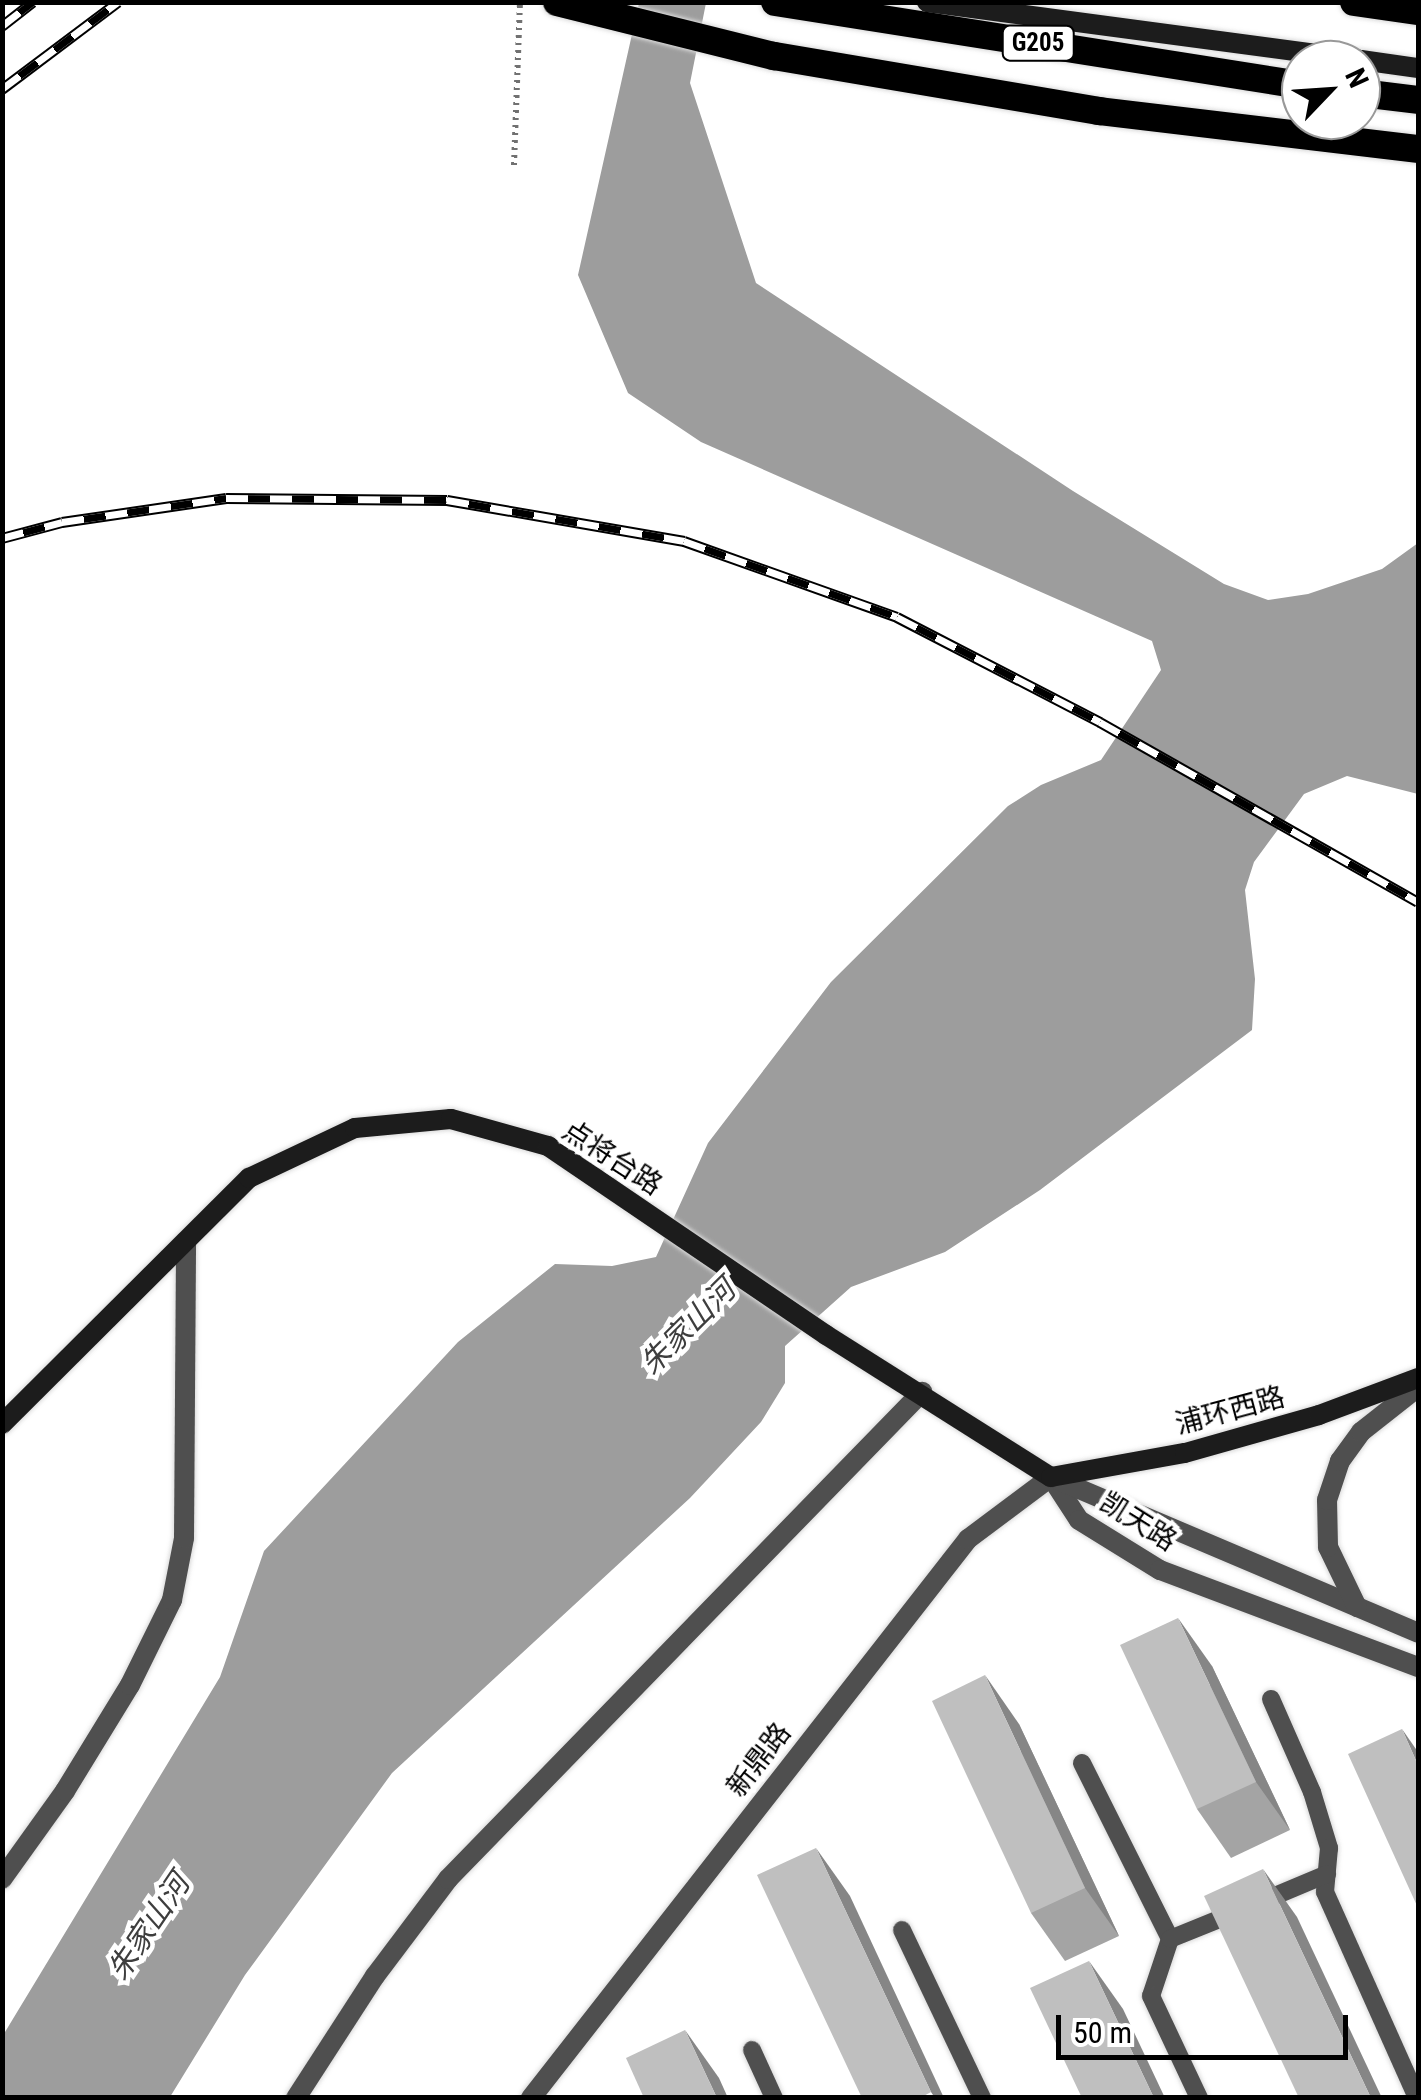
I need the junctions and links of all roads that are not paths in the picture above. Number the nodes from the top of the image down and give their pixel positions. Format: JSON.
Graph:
{"nodes":[{"id":1,"x":558,"y":2,"type":"edge"},
{"id":2,"x":775,"y":2,"type":"edge"},
{"id":3,"x":927,"y":2,"type":"edge"},
{"id":4,"x":1354,"y":2,"type":"edge"},
{"id":5,"x":1418,"y":11,"type":"edge"},
{"id":6,"x":1281,"y":49,"type":"edge"},
{"id":7,"x":1381,"y":63,"type":"edge"},
{"id":8,"x":1418,"y":68,"type":"edge"},
{"id":9,"x":1281,"y":82,"type":"edge"},
{"id":10,"x":1381,"y":95,"type":"edge"},
{"id":11,"x":1418,"y":100,"type":"edge"},
{"id":12,"x":1418,"y":149,"type":"edge"},
{"id":13,"x":186,"y":1240,"type":"junction"},
{"id":14,"x":1418,"y":1378,"type":"edge"},
{"id":15,"x":1418,"y":1387,"type":"edge"},
{"id":16,"x":922,"y":1392,"type":"junction"},
{"id":17,"x":2,"y":1424,"type":"edge"},
{"id":18,"x":1052,"y":1477,"type":"junction"},
{"id":19,"x":1357,"y":1607,"type":"junction"},
{"id":20,"x":1418,"y":1633,"type":"edge"},
{"id":21,"x":1418,"y":1667,"type":"edge"},
{"id":22,"x":1270,"y":1699,"type":"dead end"},
{"id":23,"x":1082,"y":1763,"type":"dead end"},
{"id":24,"x":1326,"y":1874,"type":"junction"},
{"id":25,"x":2,"y":1878,"type":"edge"},
{"id":26,"x":902,"y":1930,"type":"dead end"},
{"id":27,"x":1170,"y":1939,"type":"junction"},
{"id":28,"x":752,"y":2050,"type":"dead end"},
{"id":29,"x":296,"y":2098,"type":"edge"},
{"id":30,"x":531,"y":2098,"type":"edge"},
{"id":31,"x":774,"y":2098,"type":"edge"},
{"id":32,"x":982,"y":2098,"type":"edge"},
{"id":33,"x":1199,"y":2098,"type":"edge"},
{"id":34,"x":1417,"y":2098,"type":"edge"}],
"edges":[{"from":1,"to":12,"type":"highway"},
{"from":2,"to":9,"type":"highway","number":"G205"},
{"from":3,"to":6,"type":"main road"},
{"from":4,"to":5,"type":"highway"},
{"from":7,"to":8,"type":"main road"},
{"from":10,"to":11,"type":"highway"},
{"from":13,"to":16,"type":"main road","name":"点将台路"},
{"from":13,"to":17,"type":"main road","name":"点将台路"},
{"from":13,"to":25,"type":"street"},
{"from":14,"to":18,"type":"main road","name":"浦环西路"},
{"from":15,"to":19,"type":"street"},
{"from":16,"to":18,"type":"main road","name":"点将台路"},
{"from":16,"to":29,"type":"street"},
{"from":18,"to":19,"type":"street","name":"凯天路"},
{"from":18,"to":21,"type":"street","name":"凯天路"},
{"from":18,"to":30,"type":"street","name":"新鼎路"},
{"from":19,"to":20,"type":"street","name":"凯天路"},
{"from":22,"to":24,"type":"lane"},
{"from":23,"to":27,"type":"lane"},
{"from":24,"to":27,"type":"lane"},
{"from":24,"to":34,"type":"lane"},
{"from":26,"to":32,"type":"lane"},
{"from":27,"to":33,"type":"lane"},
{"from":28,"to":31,"type":"lane"}]}
